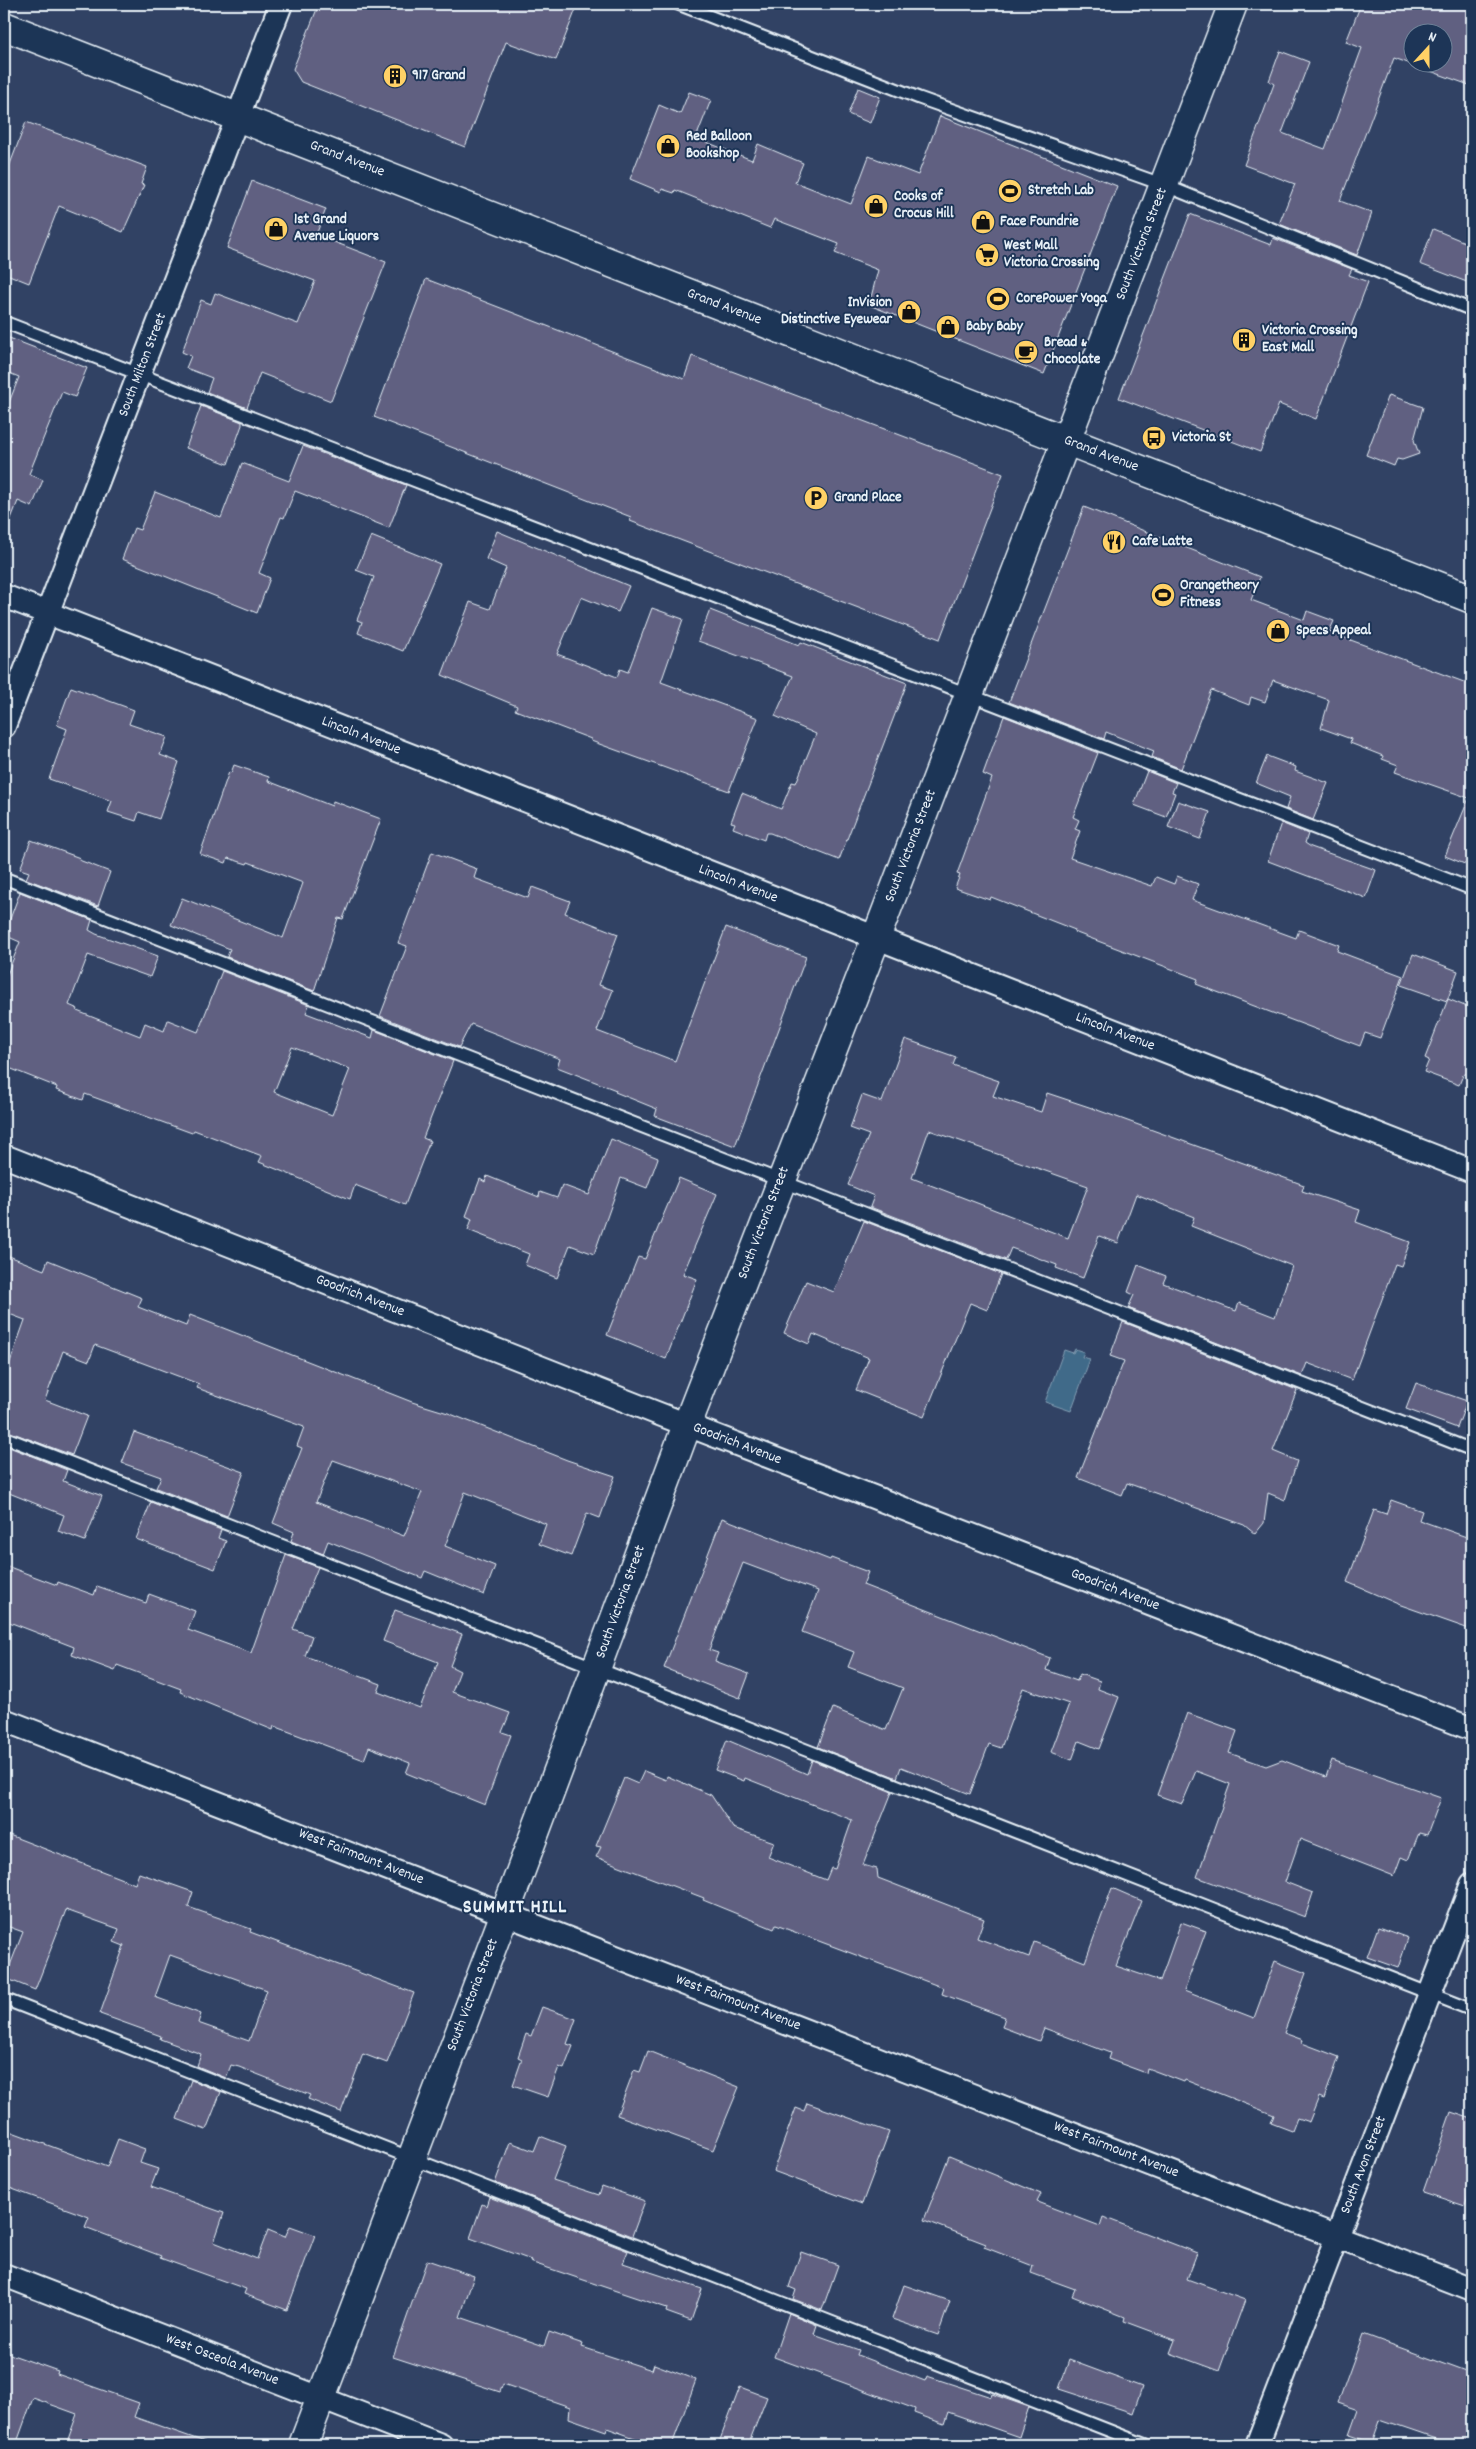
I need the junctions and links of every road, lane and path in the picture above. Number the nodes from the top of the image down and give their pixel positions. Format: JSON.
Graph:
{"nodes":[{"id":1,"x":281,"y":4,"type":"edge"},
{"id":2,"x":678,"y":4,"type":"edge"},
{"id":3,"x":1233,"y":4,"type":"edge"},
{"id":4,"x":4,"y":26,"type":"edge"},
{"id":5,"x":237,"y":116,"type":"junction"},
{"id":6,"x":1164,"y":185,"type":"junction"},
{"id":7,"x":1472,"y":310,"type":"edge"},
{"id":8,"x":4,"y":322,"type":"edge"},
{"id":9,"x":140,"y":375,"type":"junction"},
{"id":10,"x":1067,"y":440,"type":"junction"},
{"id":11,"x":4,"y":596,"type":"edge"},
{"id":12,"x":1472,"y":599,"type":"edge"},
{"id":13,"x":46,"y":613,"type":"junction"},
{"id":14,"x":968,"y":695,"type":"junction"},
{"id":15,"x":4,"y":726,"type":"edge"},
{"id":16,"x":4,"y":878,"type":"edge"},
{"id":17,"x":1472,"y":889,"type":"edge"},
{"id":18,"x":876,"y":938,"type":"junction"},
{"id":19,"x":4,"y":1156,"type":"edge"},
{"id":20,"x":1472,"y":1171,"type":"edge"},
{"id":21,"x":780,"y":1182,"type":"junction"},
{"id":22,"x":687,"y":1424,"type":"junction"},
{"id":23,"x":4,"y":1437,"type":"edge"},
{"id":24,"x":1472,"y":1450,"type":"edge"},
{"id":25,"x":596,"y":1668,"type":"junction"},
{"id":26,"x":4,"y":1720,"type":"edge"},
{"id":27,"x":1472,"y":1729,"type":"edge"},
{"id":28,"x":1472,"y":1884,"type":"edge"},
{"id":29,"x":505,"y":1913,"type":"junction"},
{"id":30,"x":1429,"y":1994,"type":"junction"},
{"id":31,"x":4,"y":1999,"type":"edge"},
{"id":32,"x":1472,"y":2010,"type":"edge"},
{"id":33,"x":411,"y":2157,"type":"junction"},
{"id":34,"x":1337,"y":2236,"type":"junction"},
{"id":35,"x":4,"y":2275,"type":"edge"},
{"id":36,"x":1472,"y":2289,"type":"edge"},
{"id":37,"x":320,"y":2398,"type":"junction"},
{"id":38,"x":303,"y":2445,"type":"edge"},
{"id":39,"x":441,"y":2445,"type":"edge"},
{"id":40,"x":1146,"y":2445,"type":"edge"},
{"id":41,"x":1257,"y":2445,"type":"edge"}],
"edges":[{"from":1,"to":5,"type":"street","name":"South Milton Street"},
{"from":2,"to":6,"type":"lane"},
{"from":3,"to":6,"type":"street","name":"South Victoria Street"},
{"from":4,"to":5,"type":"street","name":"Grand Avenue"},
{"from":5,"to":9,"type":"street","name":"South Milton Street"},
{"from":5,"to":10,"type":"street","name":"Grand Avenue"},
{"from":6,"to":7,"type":"lane"},
{"from":6,"to":10,"type":"street","name":"South Victoria Street"},
{"from":8,"to":9,"type":"lane"},
{"from":9,"to":13,"type":"street","name":"South Milton Street"},
{"from":9,"to":14,"type":"lane"},
{"from":10,"to":12,"type":"street","name":"Grand Avenue"},
{"from":10,"to":14,"type":"street","name":"South Victoria Street"},
{"from":11,"to":13,"type":"street","name":"Lincoln Avenue"},
{"from":13,"to":15,"type":"street","name":"South Milton Street"},
{"from":13,"to":18,"type":"street","name":"Lincoln Avenue"},
{"from":14,"to":17,"type":"lane"},
{"from":14,"to":18,"type":"street","name":"South Victoria Street"},
{"from":16,"to":21,"type":"lane"},
{"from":18,"to":20,"type":"street","name":"Lincoln Avenue"},
{"from":18,"to":21,"type":"street","name":"South Victoria Street"},
{"from":19,"to":22,"type":"street","name":"Goodrich Avenue"},
{"from":21,"to":22,"type":"street","name":"South Victoria Street"},
{"from":21,"to":24,"type":"lane"},
{"from":22,"to":25,"type":"street","name":"South Victoria Street"},
{"from":22,"to":27,"type":"street","name":"Goodrich Avenue"},
{"from":23,"to":25,"type":"lane"},
{"from":25,"to":29,"type":"street","name":"South Victoria Street"},
{"from":25,"to":30,"type":"lane"},
{"from":26,"to":29,"type":"street","name":"West Fairmount Avenue"},
{"from":28,"to":30,"type":"street","name":"South Avon Street"},
{"from":29,"to":33,"type":"street","name":"South Victoria Street"},
{"from":29,"to":34,"type":"street","name":"West Fairmount Avenue"},
{"from":30,"to":32,"type":"lane"},
{"from":30,"to":34,"type":"street","name":"South Avon Street"},
{"from":31,"to":33,"type":"lane"},
{"from":33,"to":37,"type":"street","name":"South Victoria Street"},
{"from":33,"to":40,"type":"lane"},
{"from":34,"to":36,"type":"street","name":"West Fairmount Avenue"},
{"from":34,"to":41,"type":"street","name":"South Avon Street"},
{"from":35,"to":37,"type":"street","name":"West Osceola Avenue"},
{"from":37,"to":38,"type":"street","name":"South Victoria Street"},
{"from":37,"to":39,"type":"street","name":"West Osceola Avenue"}]}
